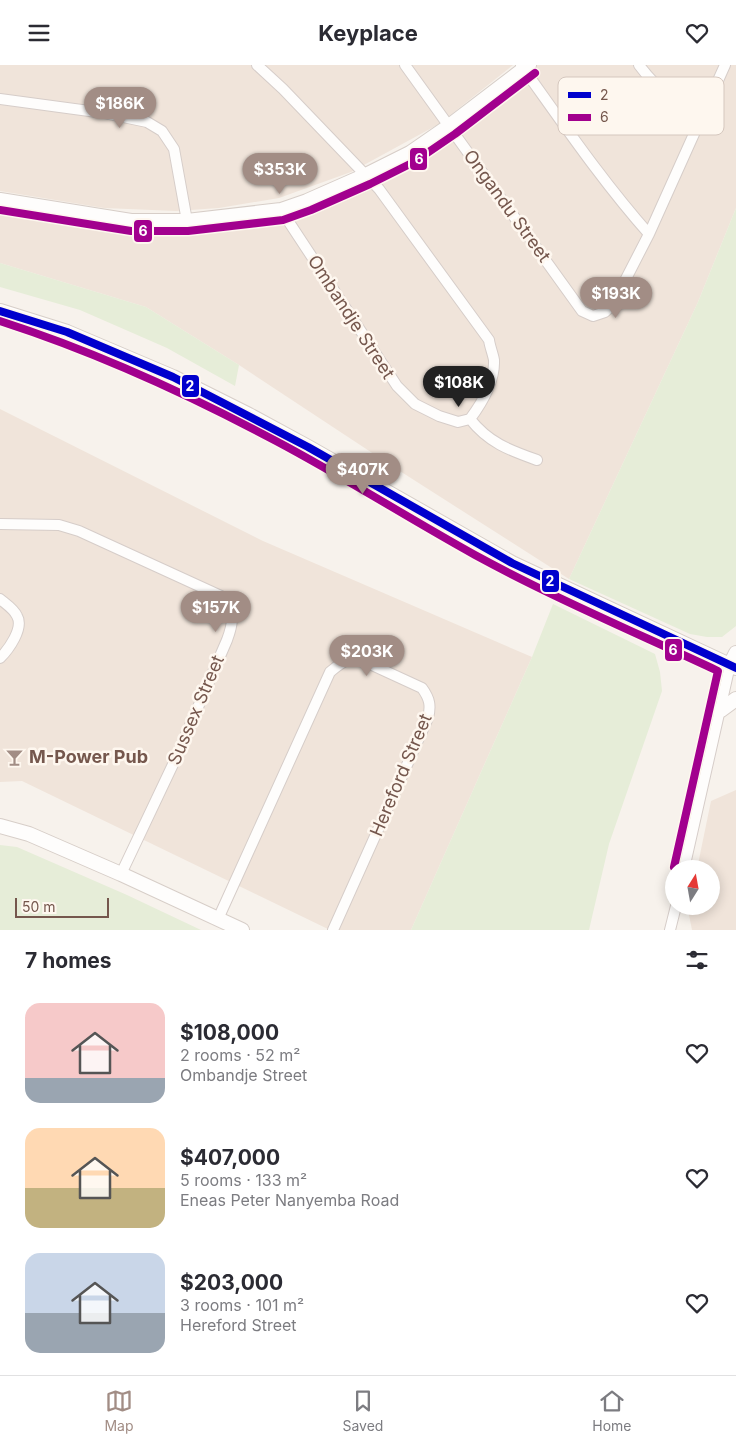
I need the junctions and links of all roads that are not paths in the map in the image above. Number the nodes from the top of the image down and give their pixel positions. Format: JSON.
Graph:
{"nodes":[{"id":1,"x":257,"y":65,"type":"edge"},
{"id":2,"x":405,"y":65,"type":"edge"},
{"id":3,"x":640,"y":65,"type":"edge"},
{"id":4,"x":725,"y":65,"type":"edge"},
{"id":5,"x":525,"y":66,"type":"edge"},
{"id":6,"x":649,"y":77,"type":"edge"},
{"id":7,"x":719,"y":77,"type":"edge"},
{"id":8,"x":0,"y":99,"type":"edge"},
{"id":9,"x":558,"y":113,"type":"edge"},
{"id":10,"x":449,"y":126,"type":"junction"},
{"id":11,"x":573,"y":135,"type":"edge"},
{"id":12,"x":693,"y":135,"type":"edge"},
{"id":13,"x":366,"y":175,"type":"junction"},
{"id":14,"x":0,"y":200,"type":"edge"},
{"id":15,"x":281,"y":210,"type":"junction"},
{"id":16,"x":187,"y":221,"type":"junction"},
{"id":17,"x":649,"y":234,"type":"junction"},
{"id":18,"x":0,"y":311,"type":"edge"},
{"id":19,"x":470,"y":419,"type":"junction"},
{"id":20,"x":537,"y":460,"type":"dead end"},
{"id":21,"x":0,"y":524,"type":"edge"},
{"id":22,"x":0,"y":599,"type":"edge"},
{"id":23,"x":0,"y":658,"type":"edge"},
{"id":24,"x":734,"y":662,"type":"edge"},
{"id":25,"x":736,"y":699,"type":"edge"},
{"id":26,"x":720,"y":710,"type":"junction"},
{"id":27,"x":0,"y":826,"type":"edge"},
{"id":28,"x":686,"y":860,"type":"edge"},
{"id":29,"x":121,"y":874,"type":"junction"},
{"id":30,"x":674,"y":915,"type":"edge"},
{"id":31,"x":218,"y":919,"type":"junction"},
{"id":32,"x":242,"y":930,"type":"edge"},
{"id":33,"x":333,"y":930,"type":"edge"},
{"id":34,"x":670,"y":930,"type":"edge"}],
"edges":[{"from":1,"to":13,"type":"street"},
{"from":2,"to":10,"type":"street"},
{"from":3,"to":6,"type":"street"},
{"from":4,"to":7,"type":"street","name":"Ongandu Street"},
{"from":5,"to":9,"type":"street"},
{"from":5,"to":10,"type":"street"},
{"from":8,"to":16,"type":"street"},
{"from":10,"to":13,"type":"street"},
{"from":10,"to":17,"type":"street","name":"Ongandu Street"},
{"from":11,"to":17,"type":"street"},
{"from":12,"to":17,"type":"street","name":"Ongandu Street"},
{"from":13,"to":15,"type":"street"},
{"from":13,"to":19,"type":"street"},
{"from":14,"to":16,"type":"street"},
{"from":15,"to":16,"type":"street"},
{"from":15,"to":19,"type":"street","name":"Ombandje Street"},
{"from":18,"to":24,"type":"street"},
{"from":19,"to":20,"type":"street"},
{"from":21,"to":29,"type":"street","name":"Sussex Street"},
{"from":22,"to":23,"type":"street"},
{"from":24,"to":26,"type":"street"},
{"from":25,"to":26,"type":"street"},
{"from":26,"to":28,"type":"street"},
{"from":27,"to":29,"type":"street"},
{"from":29,"to":31,"type":"street"},
{"from":30,"to":34,"type":"street"},
{"from":31,"to":32,"type":"street"},
{"from":31,"to":33,"type":"street","name":"Hereford Street"}]}
